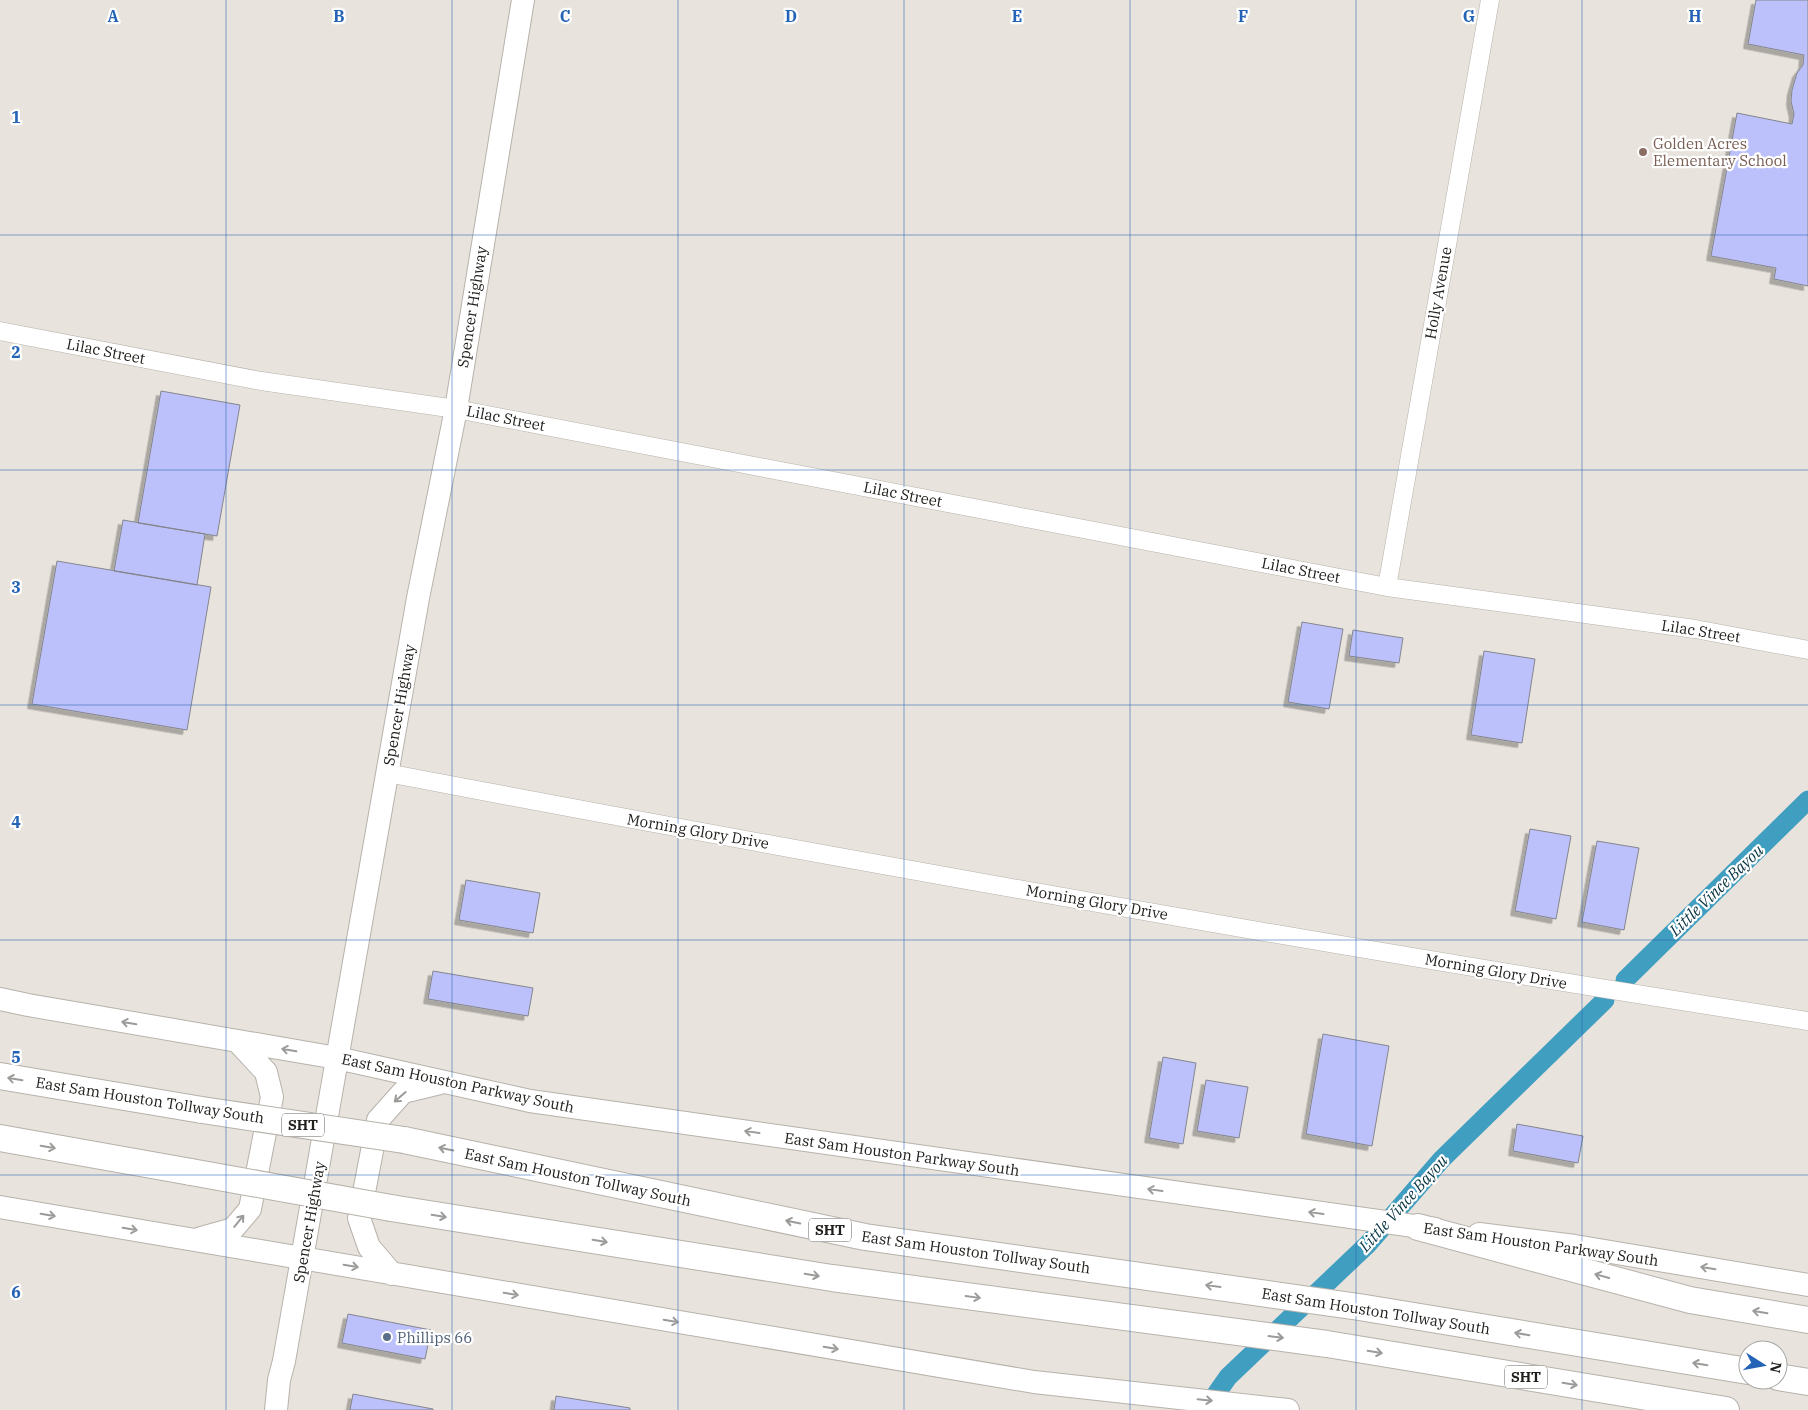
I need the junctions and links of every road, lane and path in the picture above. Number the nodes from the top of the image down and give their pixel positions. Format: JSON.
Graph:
{"nodes":[{"id":1,"x":522,"y":0,"type":"edge"},
{"id":2,"x":1490,"y":0,"type":"edge"},
{"id":3,"x":0,"y":331,"type":"edge"},
{"id":4,"x":456,"y":408,"type":"junction"},
{"id":5,"x":1387,"y":587,"type":"junction"},
{"id":6,"x":1808,"y":650,"type":"edge"},
{"id":7,"x":387,"y":773,"type":"junction"},
{"id":8,"x":0,"y":999,"type":"edge"},
{"id":9,"x":1808,"y":1021,"type":"edge"},
{"id":10,"x":238,"y":1042,"type":"junction"},
{"id":11,"x":337,"y":1058,"type":"junction"},
{"id":12,"x":0,"y":1076,"type":"edge"},
{"id":13,"x":446,"y":1082,"type":"junction"},
{"id":14,"x":0,"y":1138,"type":"edge"},
{"id":15,"x":0,"y":1207,"type":"edge"},
{"id":16,"x":1418,"y":1227,"type":"junction"},
{"id":17,"x":195,"y":1240,"type":"junction"},
{"id":18,"x":302,"y":1258,"type":"junction"},
{"id":19,"x":392,"y":1274,"type":"junction"},
{"id":20,"x":1808,"y":1285,"type":"edge"},
{"id":21,"x":1808,"y":1320,"type":"edge"},
{"id":22,"x":1738,"y":1370,"type":"edge"},
{"id":23,"x":1788,"y":1378,"type":"edge"},
{"id":24,"x":1808,"y":1382,"type":"edge"},
{"id":25,"x":276,"y":1410,"type":"edge"},
{"id":26,"x":1288,"y":1410,"type":"edge"},
{"id":27,"x":1726,"y":1410,"type":"edge"}],
"edges":[{"from":1,"to":4,"type":"main road","name":"Spencer Highway"},
{"from":2,"to":5,"type":"street","name":"Holly Avenue"},
{"from":3,"to":4,"type":"street","name":"Lilac Street"},
{"from":4,"to":5,"type":"street","name":"Lilac Street"},
{"from":4,"to":7,"type":"main road","name":"Spencer Highway"},
{"from":5,"to":6,"type":"street","name":"Lilac Street"},
{"from":7,"to":9,"type":"street","name":"Morning Glory Drive"},
{"from":7,"to":11,"type":"main road","name":"Spencer Highway"},
{"from":10,"to":8,"type":"main road","name":"East Sam Houston Parkway South","one_way":true},
{"from":11,"to":10,"type":"main road","name":"East Sam Houston Parkway South","one_way":true},
{"from":17,"to":10,"type":"main road","one_way":true},
{"from":11,"to":13,"type":"main road","name":"East Sam Houston Parkway South"},
{"from":11,"to":18,"type":"main road","name":"Spencer Highway"},
{"from":22,"to":12,"type":"highway","name":"East Sam Houston Tollway South","number":"SHT","one_way":true,"bridge":true},
{"from":16,"to":13,"type":"main road","name":"East Sam Houston Parkway South","one_way":true},
{"from":13,"to":19,"type":"main road","one_way":true},
{"from":14,"to":27,"type":"highway","number":"SHT","one_way":true,"bridge":true},
{"from":15,"to":17,"type":"main road","one_way":true},
{"from":20,"to":16,"type":"main road","name":"East Sam Houston Parkway South","one_way":true},
{"from":21,"to":16,"type":"highway","one_way":true},
{"from":17,"to":18,"type":"main road"},
{"from":18,"to":19,"type":"main road","one_way":true},
{"from":18,"to":25,"type":"main road","name":"Spencer Highway"},
{"from":19,"to":26,"type":"main road","one_way":true},
{"from":23,"to":24,"type":"highway"}]}
